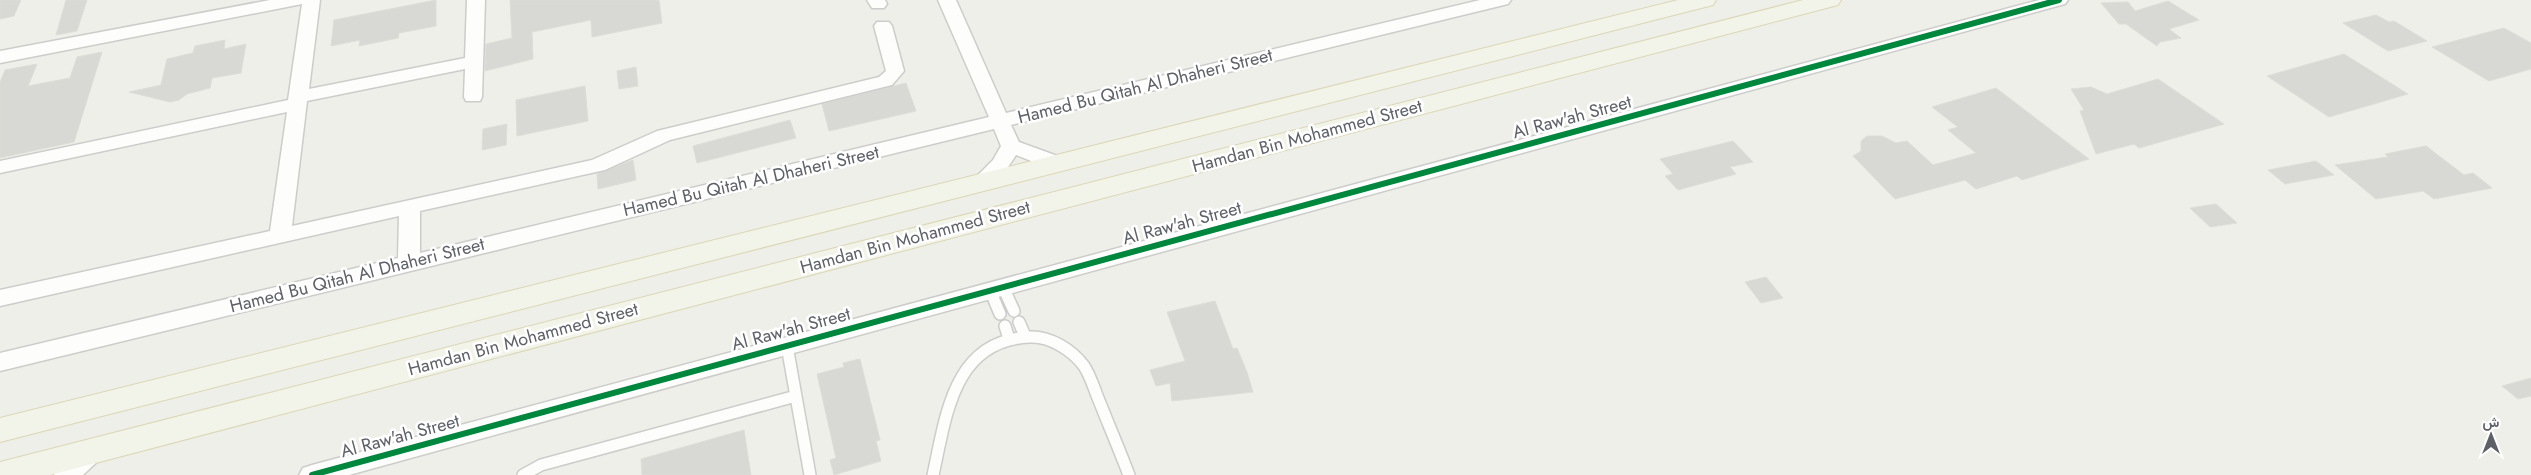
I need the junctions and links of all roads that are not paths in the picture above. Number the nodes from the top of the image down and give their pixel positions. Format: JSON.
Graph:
{"nodes":[{"id":1,"x":296,"y":0,"type":"edge"},
{"id":2,"x":311,"y":0,"type":"edge"},
{"id":3,"x":476,"y":0,"type":"edge"},
{"id":4,"x":946,"y":0,"type":"edge"},
{"id":5,"x":1502,"y":0,"type":"edge"},
{"id":6,"x":1705,"y":0,"type":"edge"},
{"id":7,"x":1830,"y":0,"type":"edge"},
{"id":8,"x":2059,"y":0,"type":"edge"},
{"id":9,"x":883,"y":26,"type":"dead end"},
{"id":10,"x":0,"y":57,"type":"edge"},
{"id":11,"x":474,"y":62,"type":"junction"},
{"id":12,"x":473,"y":97,"type":"dead end"},
{"id":13,"x":298,"y":101,"type":"junction"},
{"id":14,"x":1000,"y":121,"type":"junction"},
{"id":15,"x":1011,"y":146,"type":"junction"},
{"id":16,"x":1056,"y":163,"type":"junction"},
{"id":17,"x":0,"y":166,"type":"edge"},
{"id":18,"x":981,"y":182,"type":"junction"},
{"id":19,"x":410,"y":207,"type":"junction"},
{"id":20,"x":280,"y":236,"type":"junction"},
{"id":21,"x":409,"y":262,"type":"junction"},
{"id":22,"x":997,"y":289,"type":"junction"},
{"id":23,"x":0,"y":298,"type":"edge"},
{"id":24,"x":1025,"y":336,"type":"junction"},
{"id":25,"x":1009,"y":339,"type":"junction"},
{"id":26,"x":787,"y":346,"type":"junction"},
{"id":27,"x":0,"y":362,"type":"edge"},
{"id":28,"x":796,"y":396,"type":"junction"},
{"id":29,"x":0,"y":430,"type":"edge"},
{"id":30,"x":92,"y":451,"type":"junction"},
{"id":31,"x":0,"y":475,"type":"edge"},
{"id":32,"x":66,"y":475,"type":"edge"},
{"id":33,"x":312,"y":475,"type":"edge"},
{"id":34,"x":523,"y":475,"type":"edge"},
{"id":35,"x":810,"y":475,"type":"edge"},
{"id":36,"x":933,"y":475,"type":"edge"},
{"id":37,"x":1129,"y":475,"type":"edge"}],
"edges":[{"from":1,"to":10,"type":"street"},
{"from":2,"to":13,"type":"street"},
{"from":3,"to":11,"type":"street"},
{"from":4,"to":14,"type":"street"},
{"from":5,"to":14,"type":"street","name":"Hamed Bu Qitah Al Dhaheri Street"},
{"from":6,"to":16,"type":"main road","name":"Hamdan Bin Mohammed Street"},
{"from":7,"to":30,"type":"main road","name":"Hamdan Bin Mohammed Street"},
{"from":8,"to":22,"type":"street","name":"Al Raw'ah Street"},
{"from":9,"to":19,"type":"street"},
{"from":11,"to":12,"type":"street"},
{"from":11,"to":13,"type":"street"},
{"from":13,"to":17,"type":"street"},
{"from":13,"to":20,"type":"street"},
{"from":14,"to":15,"type":"street"},
{"from":14,"to":21,"type":"street","name":"Hamed Bu Qitah Al Dhaheri Street"},
{"from":15,"to":16,"type":"street"},
{"from":15,"to":18,"type":"street"},
{"from":16,"to":18,"type":"main road","name":"Hamdan Bin Mohammed Street"},
{"from":18,"to":29,"type":"main road","name":"Hamdan Bin Mohammed Street"},
{"from":19,"to":20,"type":"street"},
{"from":19,"to":21,"type":"street"},
{"from":20,"to":23,"type":"street"},
{"from":21,"to":27,"type":"street","name":"Hamed Bu Qitah Al Dhaheri Street"},
{"from":22,"to":24,"type":"lane"},
{"from":22,"to":25,"type":"lane"},
{"from":22,"to":26,"type":"street","name":"Al Raw'ah Street"},
{"from":24,"to":25,"type":"lane"},
{"from":24,"to":37,"type":"lane"},
{"from":25,"to":36,"type":"lane"},
{"from":26,"to":28,"type":"lane"},
{"from":26,"to":33,"type":"street","name":"Al Raw'ah Street"},
{"from":28,"to":34,"type":"lane"},
{"from":28,"to":35,"type":"lane"},
{"from":30,"to":31,"type":"main road","name":"Hamdan Bin Mohammed Street"},
{"from":30,"to":32,"type":"street"}]}
